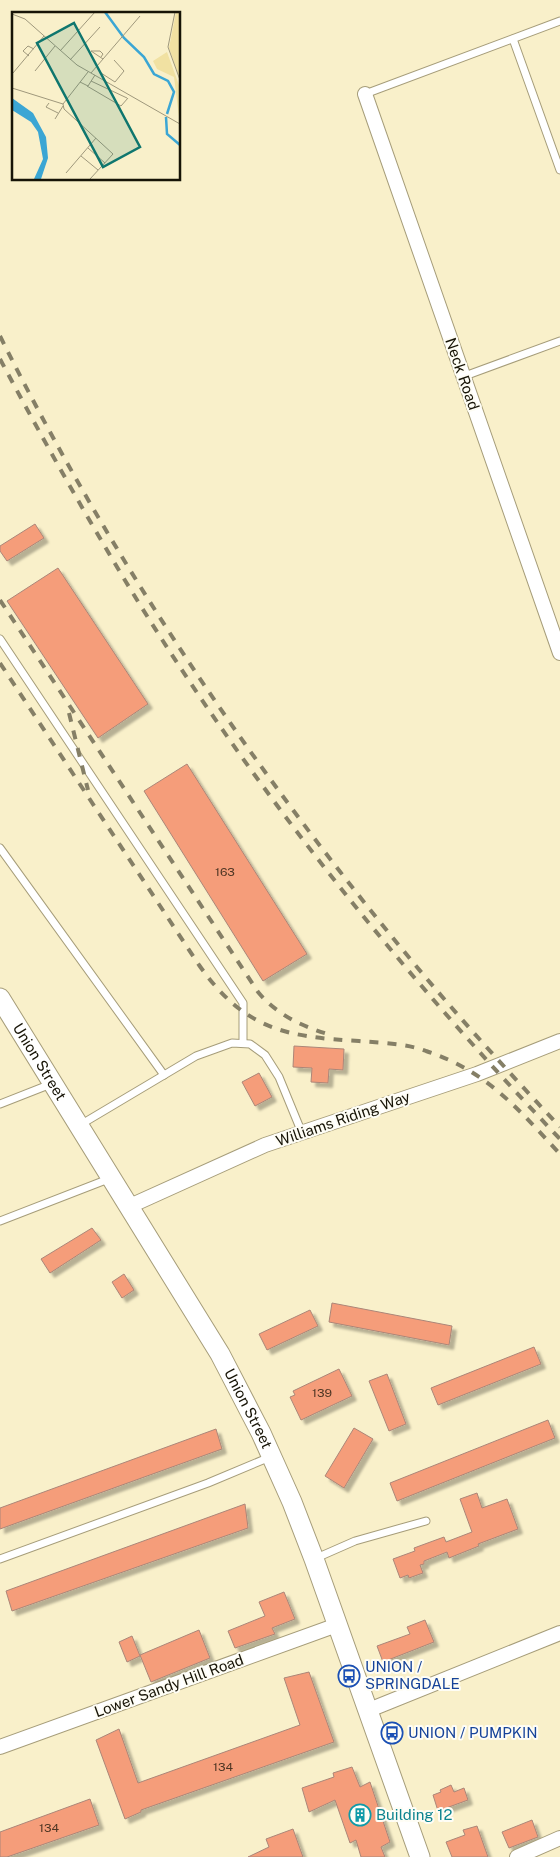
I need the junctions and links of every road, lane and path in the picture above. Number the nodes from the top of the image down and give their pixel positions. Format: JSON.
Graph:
{"nodes":[{"id":1,"x":560,"y":21,"type":"edge"},
{"id":2,"x":513,"y":39,"type":"junction"},
{"id":3,"x":365,"y":94,"type":"joint"},
{"id":4,"x":560,"y":167,"type":"edge"},
{"id":5,"x":560,"y":341,"type":"edge"},
{"id":6,"x":462,"y":377,"type":"junction"},
{"id":7,"x":0,"y":639,"type":"edge"},
{"id":8,"x":560,"y":653,"type":"edge"},
{"id":9,"x":0,"y":848,"type":"edge"},
{"id":10,"x":0,"y":998,"type":"edge"},
{"id":11,"x":560,"y":1041,"type":"edge"},
{"id":12,"x":243,"y":1043,"type":"junction"},
{"id":13,"x":164,"y":1075,"type":"junction"},
{"id":14,"x":53,"y":1083,"type":"junction"},
{"id":15,"x":0,"y":1104,"type":"edge"},
{"id":16,"x":79,"y":1125,"type":"junction"},
{"id":17,"x":302,"y":1133,"type":"junction"},
{"id":18,"x":111,"y":1178,"type":"junction"},
{"id":19,"x":130,"y":1206,"type":"junction"},
{"id":20,"x":0,"y":1221,"type":"edge"},
{"id":21,"x":271,"y":1457,"type":"junction"},
{"id":22,"x":426,"y":1521,"type":"dead end"},
{"id":23,"x":0,"y":1559,"type":"edge"},
{"id":24,"x":314,"y":1559,"type":"junction"},
{"id":25,"x":337,"y":1624,"type":"junction"},
{"id":26,"x":560,"y":1633,"type":"edge"},
{"id":27,"x":369,"y":1710,"type":"junction"},
{"id":28,"x":0,"y":1747,"type":"edge"},
{"id":29,"x":560,"y":1838,"type":"edge"},
{"id":30,"x":420,"y":1857,"type":"edge"},
{"id":31,"x":517,"y":1857,"type":"edge"}],
"edges":[{"from":1,"to":2,"type":"lane"},
{"from":2,"to":3,"type":"lane"},
{"from":2,"to":4,"type":"lane"},
{"from":3,"to":6,"type":"street","name":"Neck Road"},
{"from":5,"to":6,"type":"lane"},
{"from":6,"to":8,"type":"street","name":"Neck Road"},
{"from":7,"to":12,"type":"lane"},
{"from":9,"to":13,"type":"lane"},
{"from":10,"to":14,"type":"main road","name":"Union Street"},
{"from":11,"to":17,"type":"street","name":"Williams Riding Way"},
{"from":12,"to":13,"type":"lane"},
{"from":12,"to":17,"type":"lane"},
{"from":13,"to":16,"type":"lane"},
{"from":14,"to":15,"type":"lane"},
{"from":14,"to":16,"type":"main road","name":"Union Street"},
{"from":16,"to":18,"type":"main road","name":"Union Street"},
{"from":17,"to":19,"type":"street","name":"Williams Riding Way"},
{"from":18,"to":19,"type":"main road","name":"Union Street"},
{"from":18,"to":20,"type":"lane"},
{"from":19,"to":21,"type":"main road","name":"Union Street"},
{"from":21,"to":23,"type":"lane"},
{"from":21,"to":24,"type":"main road","name":"Union Street"},
{"from":22,"to":24,"type":"lane"},
{"from":24,"to":25,"type":"main road","name":"Union Street"},
{"from":25,"to":27,"type":"main road","name":"Union Street"},
{"from":25,"to":28,"type":"street","name":"Lower Sandy Hill Road"},
{"from":26,"to":27,"type":"street"},
{"from":27,"to":30,"type":"main road","name":"Union Street"},
{"from":29,"to":31,"type":"street"}]}
